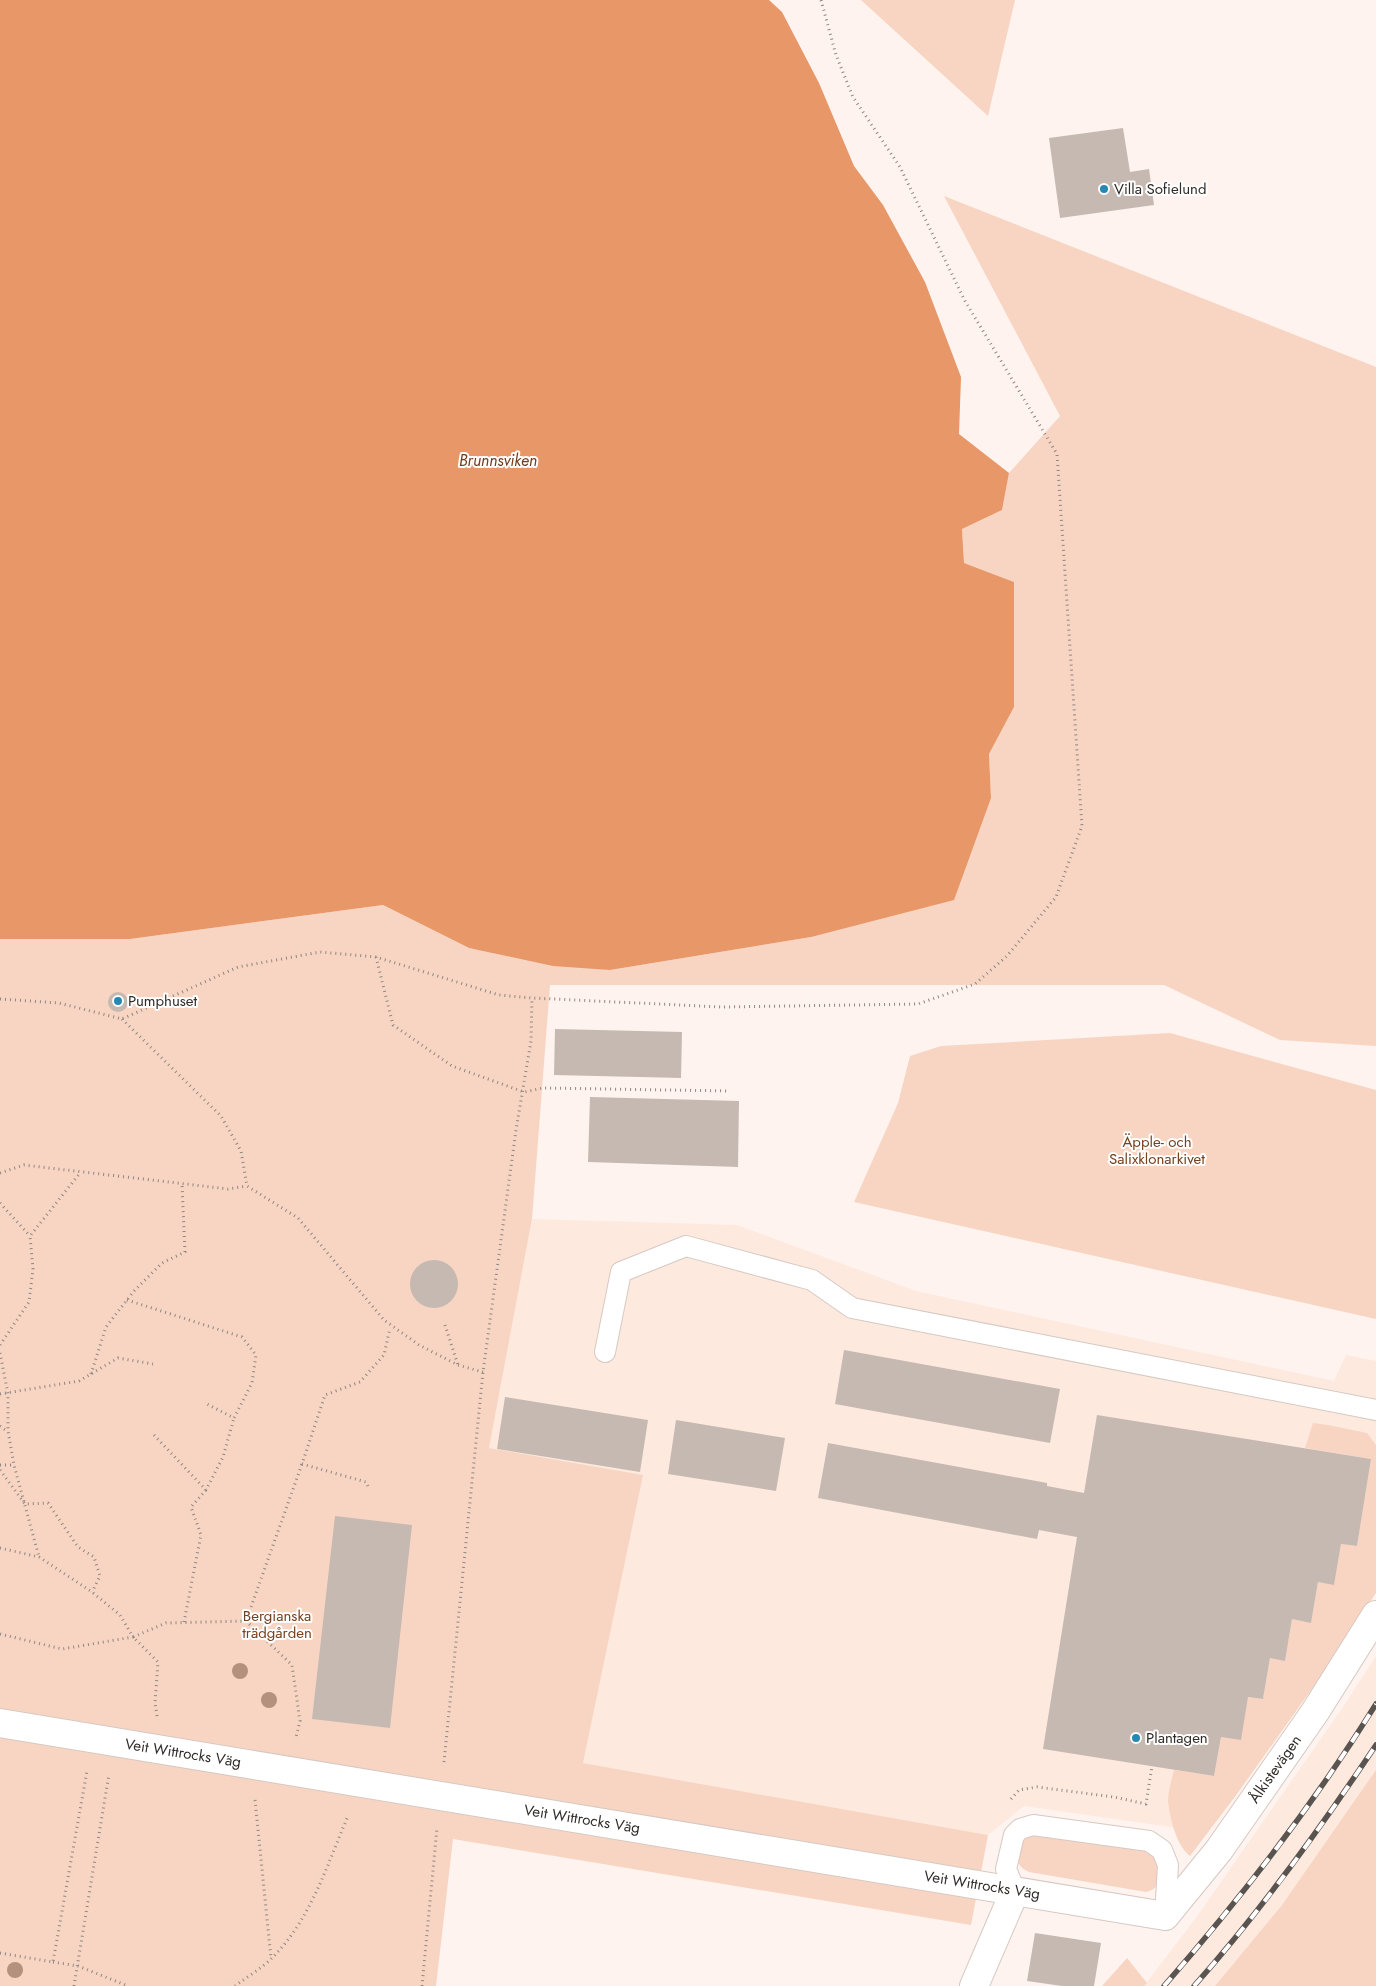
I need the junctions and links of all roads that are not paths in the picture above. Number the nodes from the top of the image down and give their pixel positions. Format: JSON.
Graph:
{"nodes":[{"id":1,"x":605,"y":1352,"type":"dead end"},
{"id":2,"x":1376,"y":1410,"type":"edge"},
{"id":3,"x":1376,"y":1615,"type":"edge"},
{"id":4,"x":0,"y":1722,"type":"edge"},
{"id":5,"x":1015,"y":1891,"type":"junction"},
{"id":6,"x":1164,"y":1916,"type":"junction"},
{"id":7,"x":974,"y":1986,"type":"edge"}],
"edges":[{"from":1,"to":2,"type":"lane"},
{"from":3,"to":6,"type":"street","name":"Ålkistevägen"},
{"from":4,"to":5,"type":"street","name":"Veit Wittrocks Väg"},
{"from":5,"to":6,"type":"street","name":"Veit Wittrocks Väg"},
{"from":5,"to":6,"type":"lane"},
{"from":5,"to":7,"type":"street"}]}
